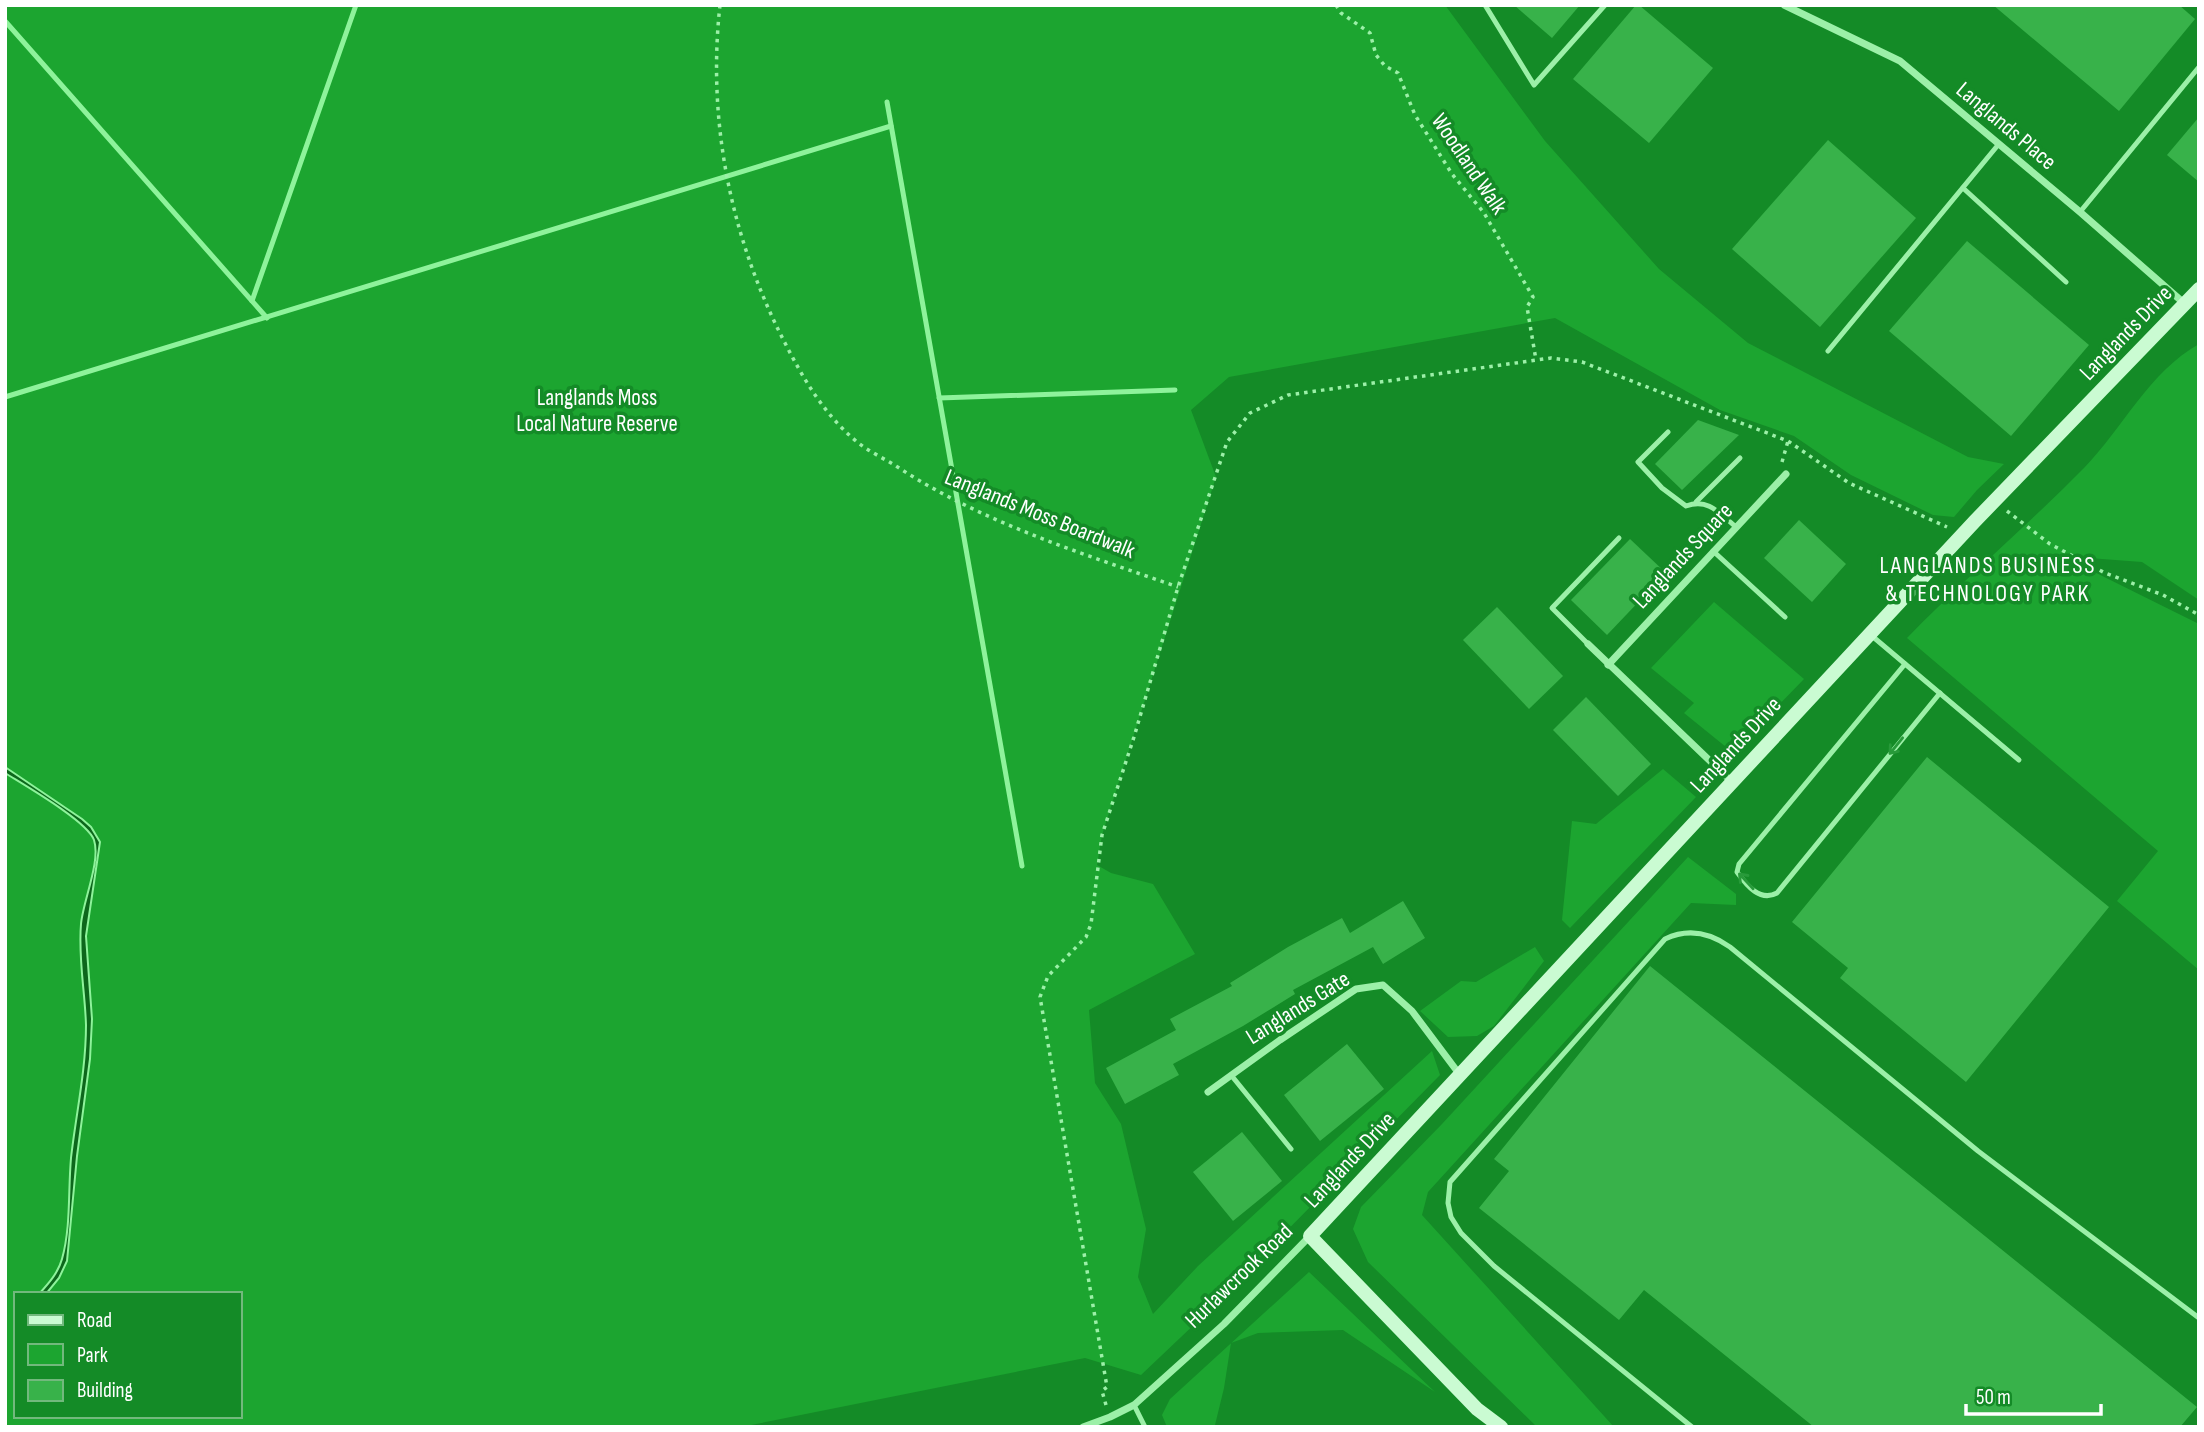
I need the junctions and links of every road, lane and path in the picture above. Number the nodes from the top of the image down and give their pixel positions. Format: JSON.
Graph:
{"nodes":[{"id":1,"x":720,"y":5,"type":"edge"},
{"id":2,"x":1336,"y":5,"type":"edge"},
{"id":3,"x":1485,"y":5,"type":"edge"},
{"id":4,"x":1605,"y":5,"type":"edge"},
{"id":5,"x":1784,"y":5,"type":"edge"},
{"id":6,"x":2199,"y":68,"type":"edge"},
{"id":7,"x":1998,"y":145,"type":"junction"},
{"id":8,"x":1963,"y":188,"type":"junction"},
{"id":9,"x":2080,"y":212,"type":"junction"},
{"id":10,"x":2066,"y":282,"type":"dead end"},
{"id":11,"x":2199,"y":289,"type":"edge"},
{"id":12,"x":2185,"y":304,"type":"junction"},
{"id":13,"x":1828,"y":351,"type":"dead end"},
{"id":14,"x":1536,"y":360,"type":"junction"},
{"id":15,"x":1668,"y":432,"type":"dead end"},
{"id":16,"x":1788,"y":441,"type":"junction"},
{"id":17,"x":1740,"y":458,"type":"dead end"},
{"id":18,"x":1786,"y":474,"type":"joint"},
{"id":19,"x":1696,"y":502,"type":"junction"},
{"id":20,"x":2004,"y":509,"type":"dead end"},
{"id":21,"x":1736,"y":527,"type":"junction"},
{"id":22,"x":1948,"y":527,"type":"dead end"},
{"id":23,"x":1619,"y":538,"type":"dead end"},
{"id":24,"x":1713,"y":551,"type":"junction"},
{"id":25,"x":1178,"y":587,"type":"junction"},
{"id":26,"x":2199,"y":615,"type":"edge"},
{"id":27,"x":1785,"y":617,"type":"dead end"},
{"id":28,"x":1870,"y":634,"type":"junction"},
{"id":29,"x":1588,"y":644,"type":"joint"},
{"id":30,"x":1905,"y":663,"type":"junction"},
{"id":31,"x":1608,"y":664,"type":"junction"},
{"id":32,"x":1940,"y":693,"type":"junction"},
{"id":33,"x":2020,"y":760,"type":"dead end"},
{"id":34,"x":1732,"y":782,"type":"junction"},
{"id":35,"x":1231,"y":1075,"type":"junction"},
{"id":36,"x":1460,"y":1075,"type":"junction"},
{"id":37,"x":1209,"y":1092,"type":"dead end"},
{"id":38,"x":1291,"y":1149,"type":"dead end"},
{"id":39,"x":1310,"y":1236,"type":"junction"},
{"id":40,"x":2199,"y":1318,"type":"edge"},
{"id":41,"x":1134,"y":1405,"type":"junction"},
{"id":42,"x":1110,"y":1417,"type":"junction"},
{"id":43,"x":1083,"y":1427,"type":"edge"},
{"id":44,"x":1145,"y":1427,"type":"edge"},
{"id":45,"x":1501,"y":1427,"type":"edge"},
{"id":46,"x":1692,"y":1427,"type":"edge"}],
"edges":[{"from":1,"to":25,"type":"path","name":"Langlands Moss Boardwalk"},
{"from":2,"to":14,"type":"path","name":"Woodland Walk"},
{"from":3,"to":4,"type":"lane"},
{"from":5,"to":7,"type":"street","name":"Langlands Place"},
{"from":6,"to":9,"type":"lane"},
{"from":7,"to":8,"type":"lane"},
{"from":7,"to":9,"type":"street","name":"Langlands Place"},
{"from":8,"to":10,"type":"lane"},
{"from":8,"to":13,"type":"lane"},
{"from":9,"to":12,"type":"street","name":"Langlands Place"},
{"from":11,"to":12,"type":"street","name":"Langlands Drive"},
{"from":12,"to":28,"type":"street","name":"Langlands Drive"},
{"from":14,"to":16,"type":"path"},
{"from":14,"to":25,"type":"path"},
{"from":15,"to":19,"type":"lane"},
{"from":16,"to":18,"type":"path"},
{"from":16,"to":22,"type":"path"},
{"from":17,"to":19,"type":"lane"},
{"from":18,"to":21,"type":"street","name":"Langlands Square"},
{"from":19,"to":21,"type":"lane"},
{"from":20,"to":26,"type":"path"},
{"from":21,"to":24,"type":"street","name":"Langlands Square"},
{"from":23,"to":29,"type":"lane"},
{"from":24,"to":27,"type":"lane"},
{"from":24,"to":31,"type":"street","name":"Langlands Square"},
{"from":25,"to":42,"type":"path"},
{"from":28,"to":30,"type":"lane"},
{"from":28,"to":34,"type":"street","name":"Langlands Drive"},
{"from":29,"to":31,"type":"street"},
{"from":30,"to":32,"type":"lane"},
{"from":32,"to":30,"type":"lane","one_way":true},
{"from":31,"to":34,"type":"street"},
{"from":32,"to":33,"type":"lane"},
{"from":34,"to":36,"type":"street","name":"Langlands Drive"},
{"from":35,"to":36,"type":"street","name":"Langlands Gate"},
{"from":35,"to":37,"type":"street","name":"Langlands Gate"},
{"from":35,"to":38,"type":"lane"},
{"from":36,"to":39,"type":"street","name":"Langlands Drive"},
{"from":39,"to":41,"type":"street","name":"Hurlawcrook Road"},
{"from":39,"to":45,"type":"street","name":"Hurlawcrook Road"},
{"from":40,"to":46,"type":"lane"},
{"from":41,"to":42,"type":"street","name":"Hurlawcrook Road"},
{"from":41,"to":44,"type":"lane"},
{"from":42,"to":43,"type":"street","name":"Hurlawcrook Road"}]}
